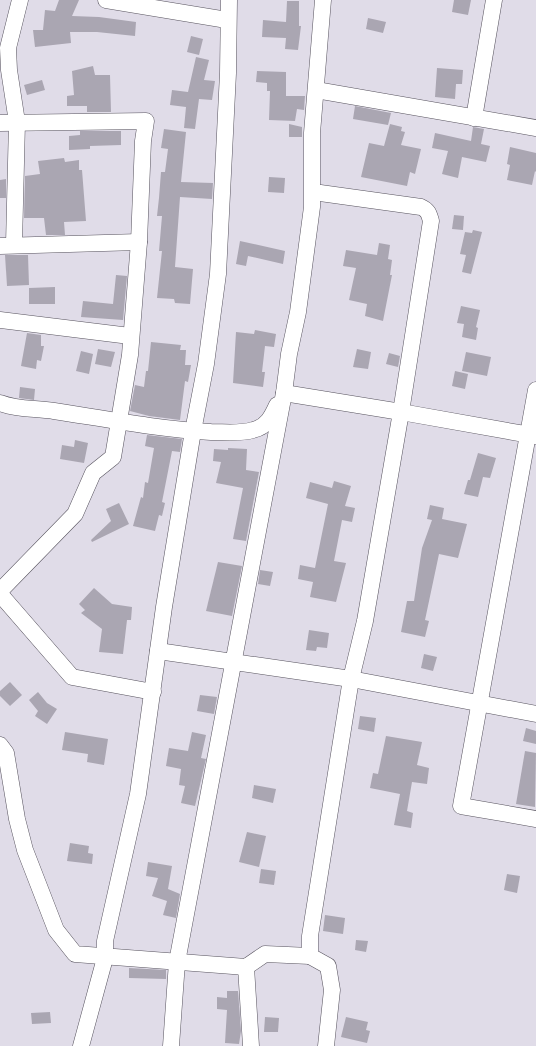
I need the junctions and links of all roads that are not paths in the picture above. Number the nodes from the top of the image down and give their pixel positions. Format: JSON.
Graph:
{"nodes":[{"id":1,"x":20,"y":0,"type":"edge"},
{"id":2,"x":106,"y":0,"type":"edge"},
{"id":3,"x":229,"y":0,"type":"edge"},
{"id":4,"x":323,"y":0,"type":"edge"},
{"id":5,"x":494,"y":0,"type":"edge"},
{"id":6,"x":228,"y":20,"type":"junction"},
{"id":7,"x":316,"y":90,"type":"junction"},
{"id":8,"x":474,"y":118,"type":"junction"},
{"id":9,"x":17,"y":122,"type":"junction"},
{"id":10,"x":0,"y":123,"type":"edge"},
{"id":11,"x":536,"y":128,"type":"edge"},
{"id":12,"x":313,"y":192,"type":"junction"},
{"id":13,"x":138,"y":242,"type":"junction"},
{"id":14,"x":7,"y":245,"type":"edge"},
{"id":15,"x":0,"y":320,"type":"edge"},
{"id":16,"x":130,"y":336,"type":"junction"},
{"id":17,"x":536,"y":390,"type":"edge"},
{"id":18,"x":284,"y":393,"type":"junction"},
{"id":19,"x":0,"y":403,"type":"edge"},
{"id":20,"x":401,"y":412,"type":"junction"},
{"id":21,"x":118,"y":422,"type":"junction"},
{"id":22,"x":193,"y":431,"type":"junction"},
{"id":23,"x":532,"y":435,"type":"edge"},
{"id":24,"x":0,"y":591,"type":"edge"},
{"id":25,"x":0,"y":594,"type":"edge"},
{"id":26,"x":158,"y":651,"type":"junction"},
{"id":27,"x":233,"y":661,"type":"junction"},
{"id":28,"x":351,"y":679,"type":"junction"},
{"id":29,"x":152,"y":692,"type":"junction"},
{"id":30,"x":481,"y":704,"type":"junction"},
{"id":31,"x":536,"y":714,"type":"edge"},
{"id":32,"x":0,"y":745,"type":"edge"},
{"id":33,"x":536,"y":819,"type":"edge"},
{"id":34,"x":310,"y":956,"type":"junction"},
{"id":35,"x":105,"y":958,"type":"junction"},
{"id":36,"x":177,"y":962,"type":"junction"},
{"id":37,"x":246,"y":967,"type":"junction"},
{"id":38,"x":81,"y":1046,"type":"edge"},
{"id":39,"x":171,"y":1046,"type":"edge"},
{"id":40,"x":251,"y":1046,"type":"edge"},
{"id":41,"x":326,"y":1046,"type":"edge"}],
"edges":[{"from":1,"to":9,"type":"street"},
{"from":2,"to":6,"type":"street"},
{"from":3,"to":6,"type":"street"},
{"from":4,"to":7,"type":"street"},
{"from":5,"to":8,"type":"street"},
{"from":6,"to":22,"type":"street"},
{"from":7,"to":8,"type":"street"},
{"from":7,"to":12,"type":"street"},
{"from":8,"to":11,"type":"street"},
{"from":9,"to":10,"type":"street"},
{"from":9,"to":13,"type":"street"},
{"from":9,"to":14,"type":"street"},
{"from":12,"to":18,"type":"street"},
{"from":12,"to":20,"type":"street"},
{"from":13,"to":14,"type":"street"},
{"from":13,"to":16,"type":"street"},
{"from":15,"to":16,"type":"street"},
{"from":16,"to":21,"type":"street"},
{"from":17,"to":23,"type":"street"},
{"from":18,"to":20,"type":"street"},
{"from":18,"to":22,"type":"street"},
{"from":18,"to":27,"type":"street"},
{"from":19,"to":21,"type":"street"},
{"from":20,"to":23,"type":"street"},
{"from":20,"to":28,"type":"street"},
{"from":21,"to":22,"type":"street"},
{"from":21,"to":24,"type":"street"},
{"from":22,"to":26,"type":"street"},
{"from":23,"to":30,"type":"street"},
{"from":25,"to":29,"type":"street"},
{"from":26,"to":27,"type":"street"},
{"from":26,"to":29,"type":"street"},
{"from":27,"to":28,"type":"street"},
{"from":27,"to":36,"type":"street"},
{"from":28,"to":30,"type":"street"},
{"from":28,"to":34,"type":"street"},
{"from":29,"to":35,"type":"street"},
{"from":30,"to":31,"type":"street"},
{"from":30,"to":33,"type":"street"},
{"from":32,"to":35,"type":"street"},
{"from":34,"to":37,"type":"street"},
{"from":34,"to":41,"type":"street"},
{"from":35,"to":36,"type":"street"},
{"from":35,"to":38,"type":"street"},
{"from":36,"to":37,"type":"street"},
{"from":36,"to":39,"type":"street"},
{"from":37,"to":40,"type":"street"}]}
